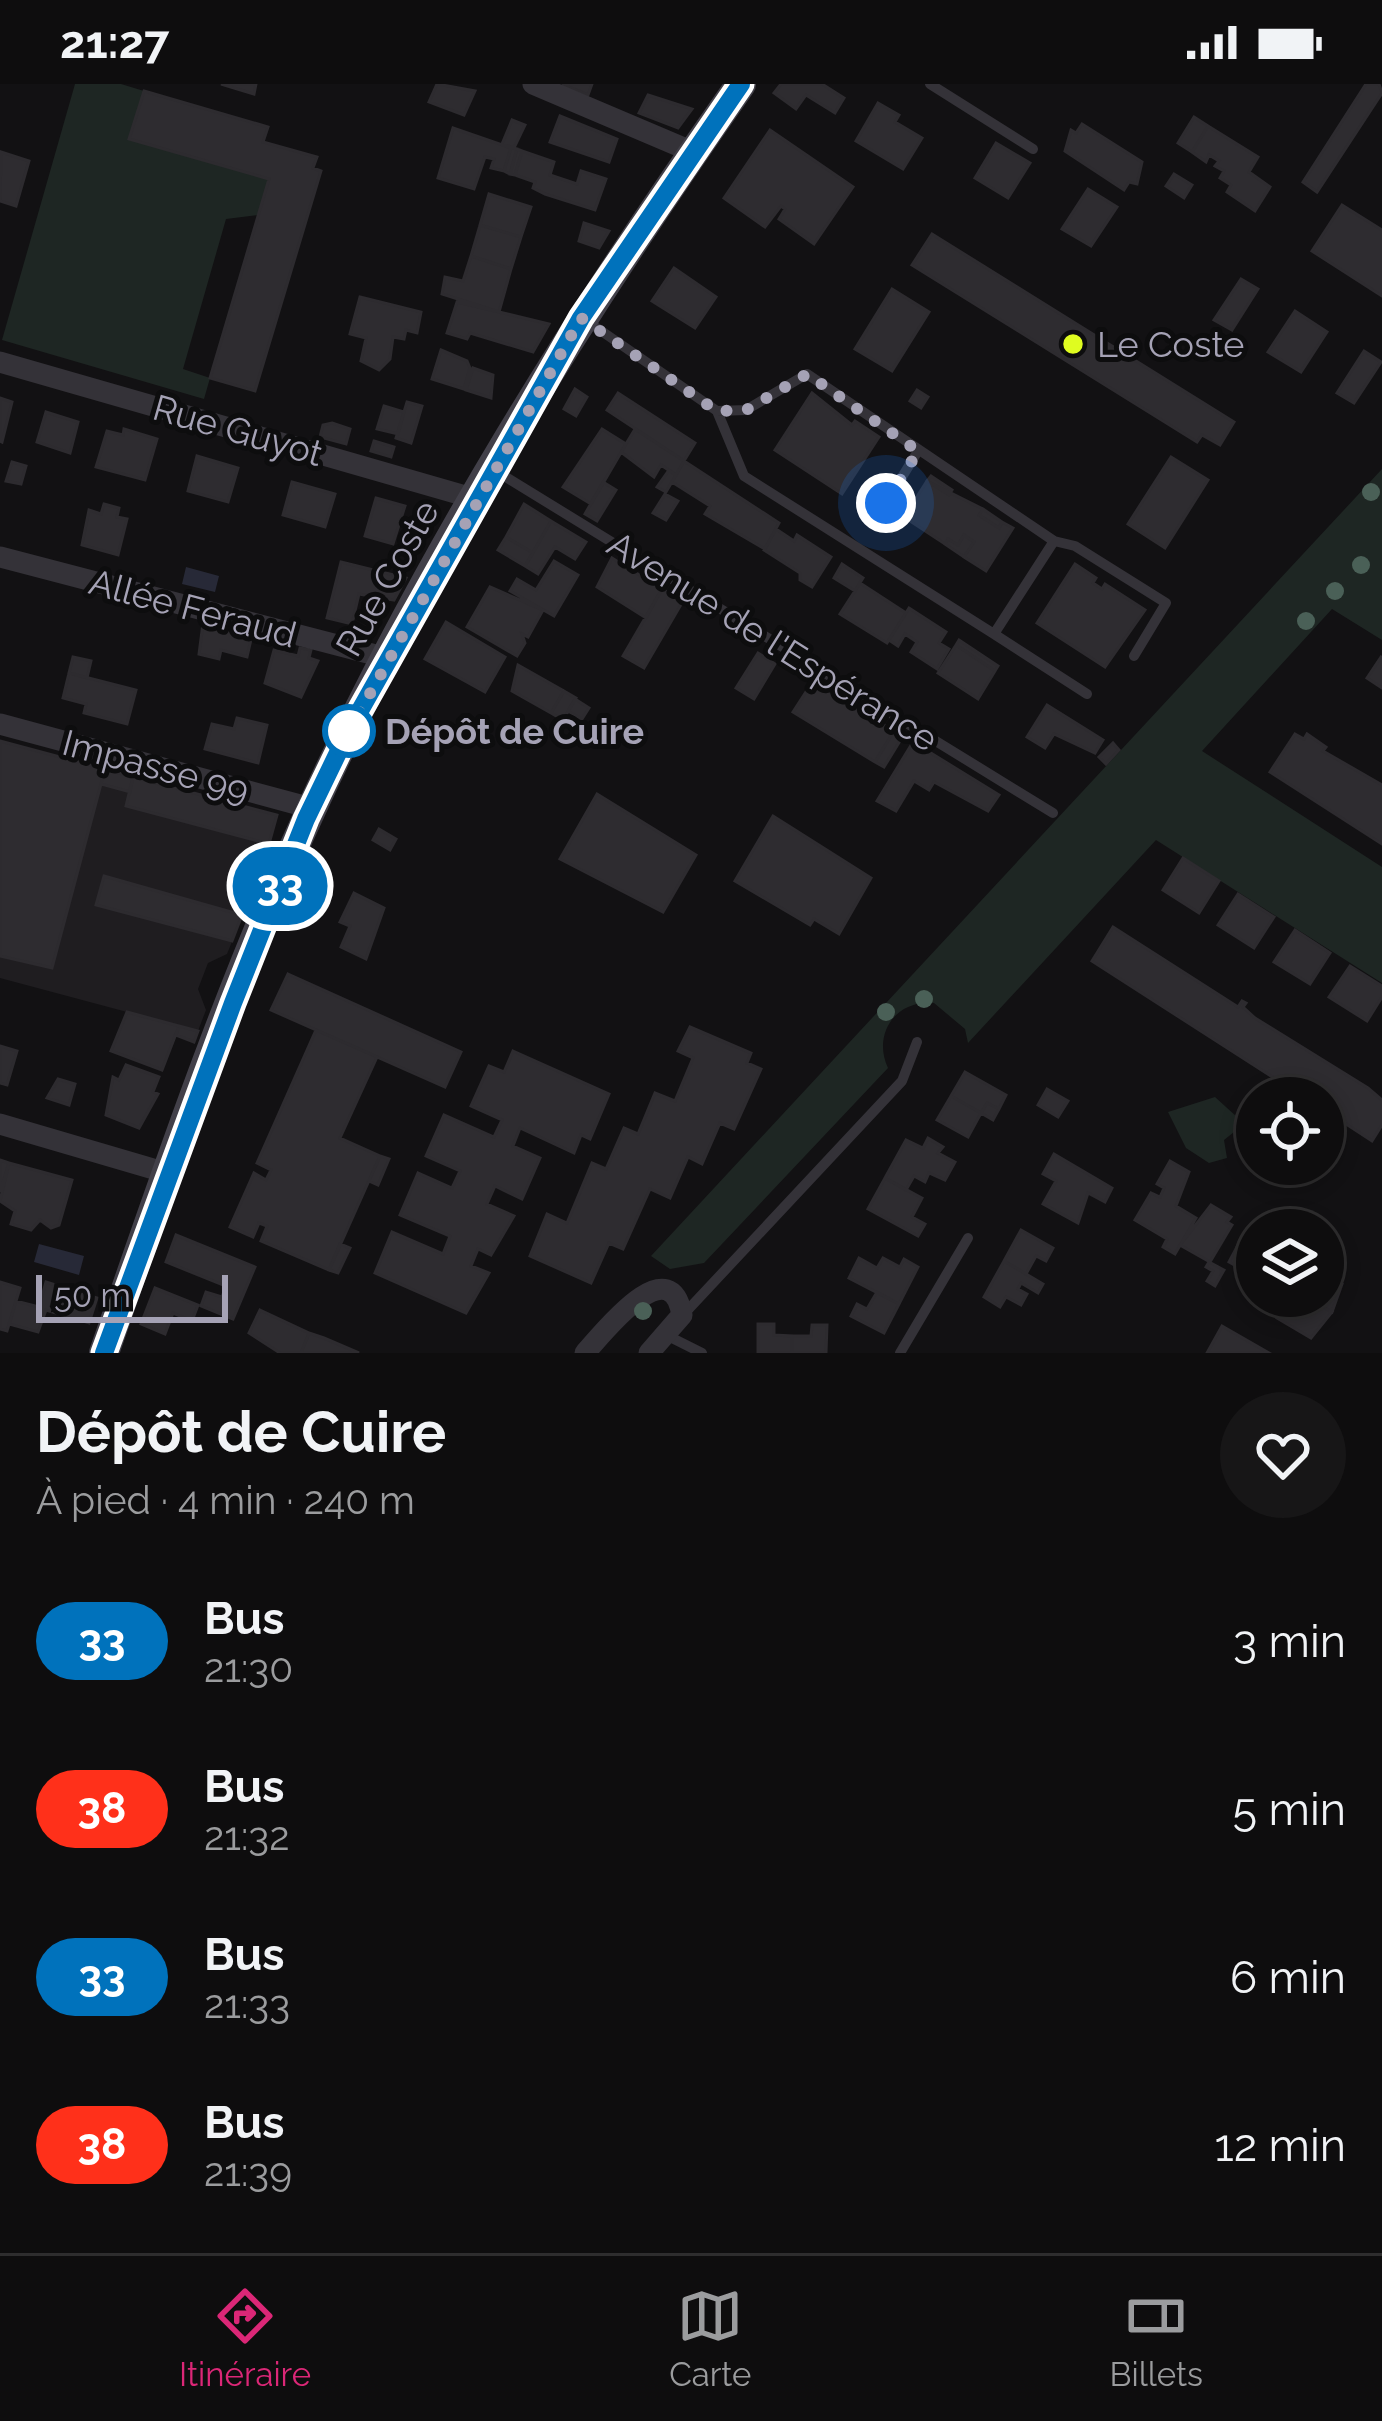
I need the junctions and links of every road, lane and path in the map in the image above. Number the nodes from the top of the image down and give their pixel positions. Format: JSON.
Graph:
{"nodes":[{"id":1,"x":533,"y":84,"type":"edge"},
{"id":2,"x":741,"y":84,"type":"edge"},
{"id":3,"x":930,"y":84,"type":"edge"},
{"id":4,"x":1033,"y":149,"type":"dead end"},
{"id":5,"x":693,"y":152,"type":"junction"},
{"id":6,"x":581,"y":318,"type":"junction"},
{"id":7,"x":0,"y":362,"type":"edge"},
{"id":8,"x":717,"y":411,"type":"junction"},
{"id":9,"x":918,"y":451,"type":"junction"},
{"id":10,"x":493,"y":469,"type":"junction"},
{"id":11,"x":476,"y":499,"type":"junction"},
{"id":12,"x":886,"y":503,"type":"dead end"},
{"id":13,"x":1054,"y":541,"type":"junction"},
{"id":14,"x":0,"y":557,"type":"edge"},
{"id":15,"x":994,"y":634,"type":"junction"},
{"id":16,"x":1134,"y":656,"type":"dead end"},
{"id":17,"x":387,"y":658,"type":"junction"},
{"id":18,"x":1087,"y":694,"type":"dead end"},
{"id":19,"x":0,"y":724,"type":"edge"},
{"id":20,"x":311,"y":808,"type":"junction"},
{"id":21,"x":1053,"y":813,"type":"dead end"},
{"id":22,"x":917,"y":1042,"type":"dead end"},
{"id":23,"x":0,"y":1124,"type":"edge"},
{"id":24,"x":166,"y":1173,"type":"junction"},
{"id":25,"x":968,"y":1238,"type":"dead end"},
{"id":26,"x":682,"y":1315,"type":"junction"},
{"id":27,"x":666,"y":1335,"type":"junction"},
{"id":28,"x":104,"y":1353,"type":"edge"},
{"id":29,"x":585,"y":1353,"type":"edge"},
{"id":30,"x":649,"y":1353,"type":"edge"},
{"id":31,"x":702,"y":1353,"type":"edge"},
{"id":32,"x":900,"y":1353,"type":"edge"}],
"edges":[{"from":1,"to":5,"type":"street"},
{"from":2,"to":5,"type":"main road","name":"Rue Coste"},
{"from":3,"to":4,"type":"lane"},
{"from":5,"to":6,"type":"main road","name":"Rue Coste"},
{"from":6,"to":8,"type":"lane"},
{"from":6,"to":10,"type":"main road","name":"Rue Coste"},
{"from":7,"to":11,"type":"street","name":"Rue Guyot"},
{"from":8,"to":9,"type":"lane"},
{"from":8,"to":15,"type":"lane"},
{"from":9,"to":12,"type":"lane"},
{"from":9,"to":13,"type":"lane"},
{"from":10,"to":11,"type":"main road","name":"Rue Coste"},
{"from":10,"to":21,"type":"lane","name":"Avenue de l'Espérance"},
{"from":11,"to":17,"type":"main road","name":"Rue Coste"},
{"from":13,"to":15,"type":"lane"},
{"from":13,"to":16,"type":"lane"},
{"from":14,"to":17,"type":"street","name":"Allée Feraud"},
{"from":15,"to":18,"type":"lane"},
{"from":17,"to":20,"type":"main road","name":"Rue Coste"},
{"from":19,"to":20,"type":"street","name":"Impasse 99"},
{"from":20,"to":24,"type":"main road","name":"Rue Coste"},
{"from":22,"to":26,"type":"lane"},
{"from":23,"to":24,"type":"street"},
{"from":24,"to":28,"type":"main road","name":"Rue Coste"},
{"from":25,"to":32,"type":"lane"},
{"from":26,"to":27,"type":"street"},
{"from":26,"to":29,"type":"street"},
{"from":27,"to":30,"type":"street"},
{"from":27,"to":31,"type":"lane"}]}
